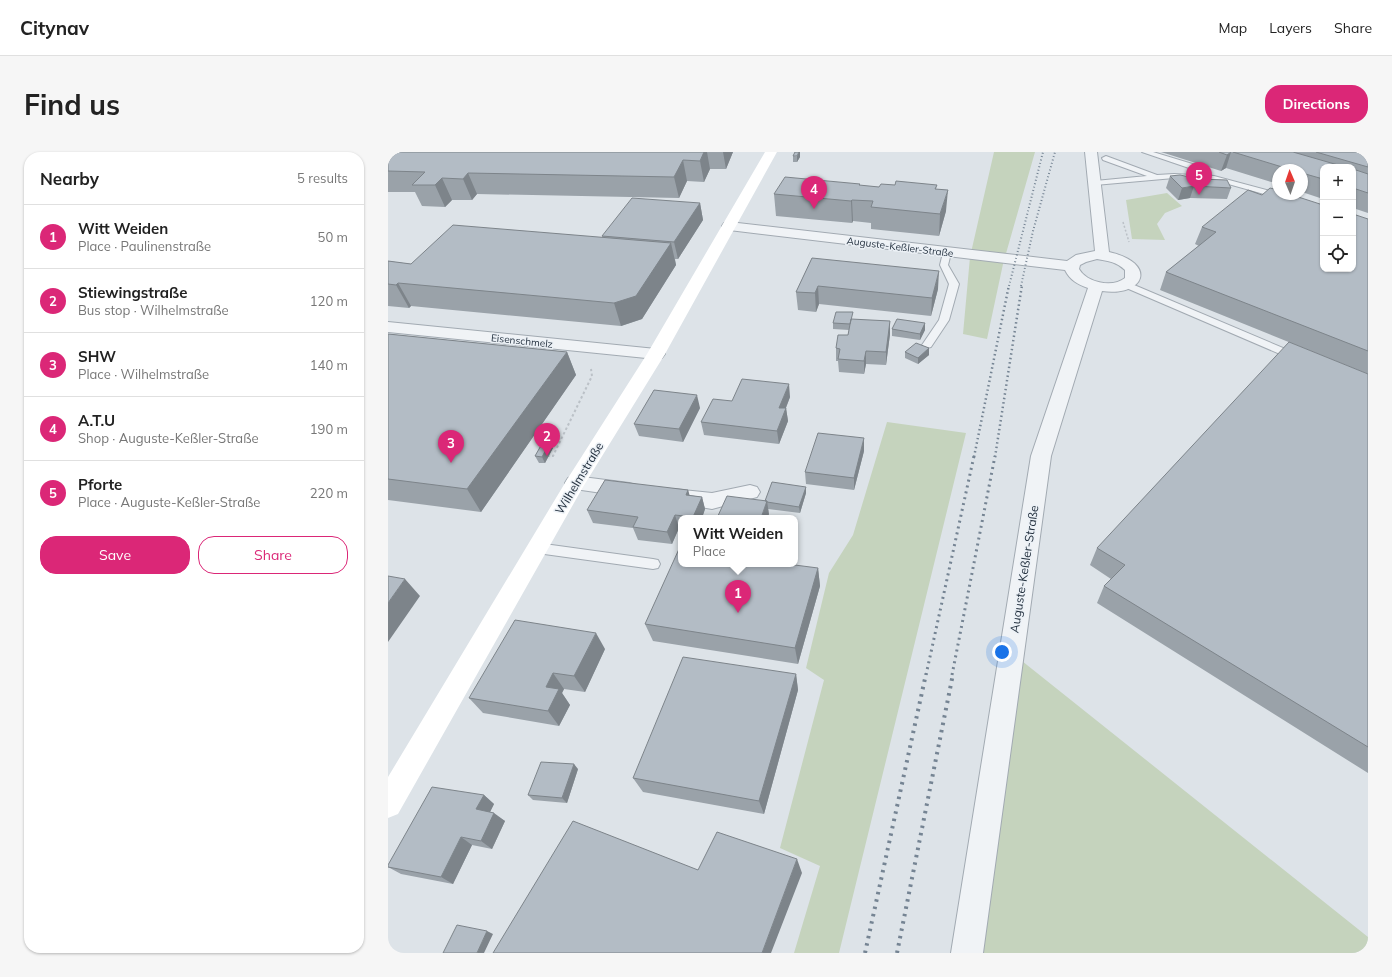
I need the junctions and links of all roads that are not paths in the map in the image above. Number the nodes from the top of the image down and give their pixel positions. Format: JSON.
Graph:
{"nodes":[{"id":1,"x":771,"y":152,"type":"edge"},
{"id":2,"x":1091,"y":152,"type":"edge"},
{"id":3,"x":1146,"y":152,"type":"edge"},
{"id":4,"x":1106,"y":158,"type":"dead end"},
{"id":5,"x":1197,"y":177,"type":"junction"},
{"id":6,"x":1158,"y":178,"type":"junction"},
{"id":7,"x":1095,"y":183,"type":"junction"},
{"id":8,"x":1272,"y":195,"type":"edge"},
{"id":9,"x":729,"y":226,"type":"junction"},
{"id":10,"x":947,"y":252,"type":"junction"},
{"id":11,"x":1102,"y":256,"type":"junction"},
{"id":12,"x":1072,"y":266,"type":"junction"},
{"id":13,"x":1126,"y":285,"type":"junction"},
{"id":14,"x":1096,"y":286,"type":"junction"},
{"id":15,"x":388,"y":327,"type":"edge"},
{"id":16,"x":927,"y":345,"type":"dead end"},
{"id":17,"x":656,"y":354,"type":"junction"},
{"id":18,"x":1302,"y":360,"type":"edge"},
{"id":19,"x":575,"y":483,"type":"junction"},
{"id":20,"x":750,"y":492,"type":"dead end"},
{"id":21,"x":537,"y":548,"type":"junction"},
{"id":22,"x":653,"y":564,"type":"dead end"},
{"id":23,"x":388,"y":804,"type":"edge"},
{"id":24,"x":967,"y":953,"type":"edge"}],
"edges":[{"from":1,"to":9,"type":"main road","name":"Wilhelmstraße"},
{"from":2,"to":7,"type":"street"},
{"from":3,"to":5,"type":"lane"},
{"from":4,"to":6,"type":"lane"},
{"from":5,"to":6,"type":"lane"},
{"from":5,"to":8,"type":"lane"},
{"from":6,"to":7,"type":"lane"},
{"from":7,"to":11,"type":"street"},
{"from":9,"to":10,"type":"street","name":"Auguste-Keßler-Straße"},
{"from":9,"to":17,"type":"main road","name":"Wilhelmstraße"},
{"from":10,"to":12,"type":"street","name":"Auguste-Keßler-Straße"},
{"from":10,"to":16,"type":"lane"},
{"from":11,"to":12,"type":"street"},
{"from":11,"to":13,"type":"street"},
{"from":12,"to":14,"type":"street"},
{"from":13,"to":14,"type":"street"},
{"from":13,"to":18,"type":"lane"},
{"from":14,"to":24,"type":"street","name":"Auguste-Keßler-Straße"},
{"from":15,"to":17,"type":"street","name":"Eisenschmelz"},
{"from":17,"to":19,"type":"main road","name":"Wilhelmstraße"},
{"from":19,"to":20,"type":"street"},
{"from":19,"to":21,"type":"main road","name":"Wilhelmstraße"},
{"from":21,"to":22,"type":"lane"},
{"from":21,"to":23,"type":"main road","name":"Wilhelmstraße"}]}
